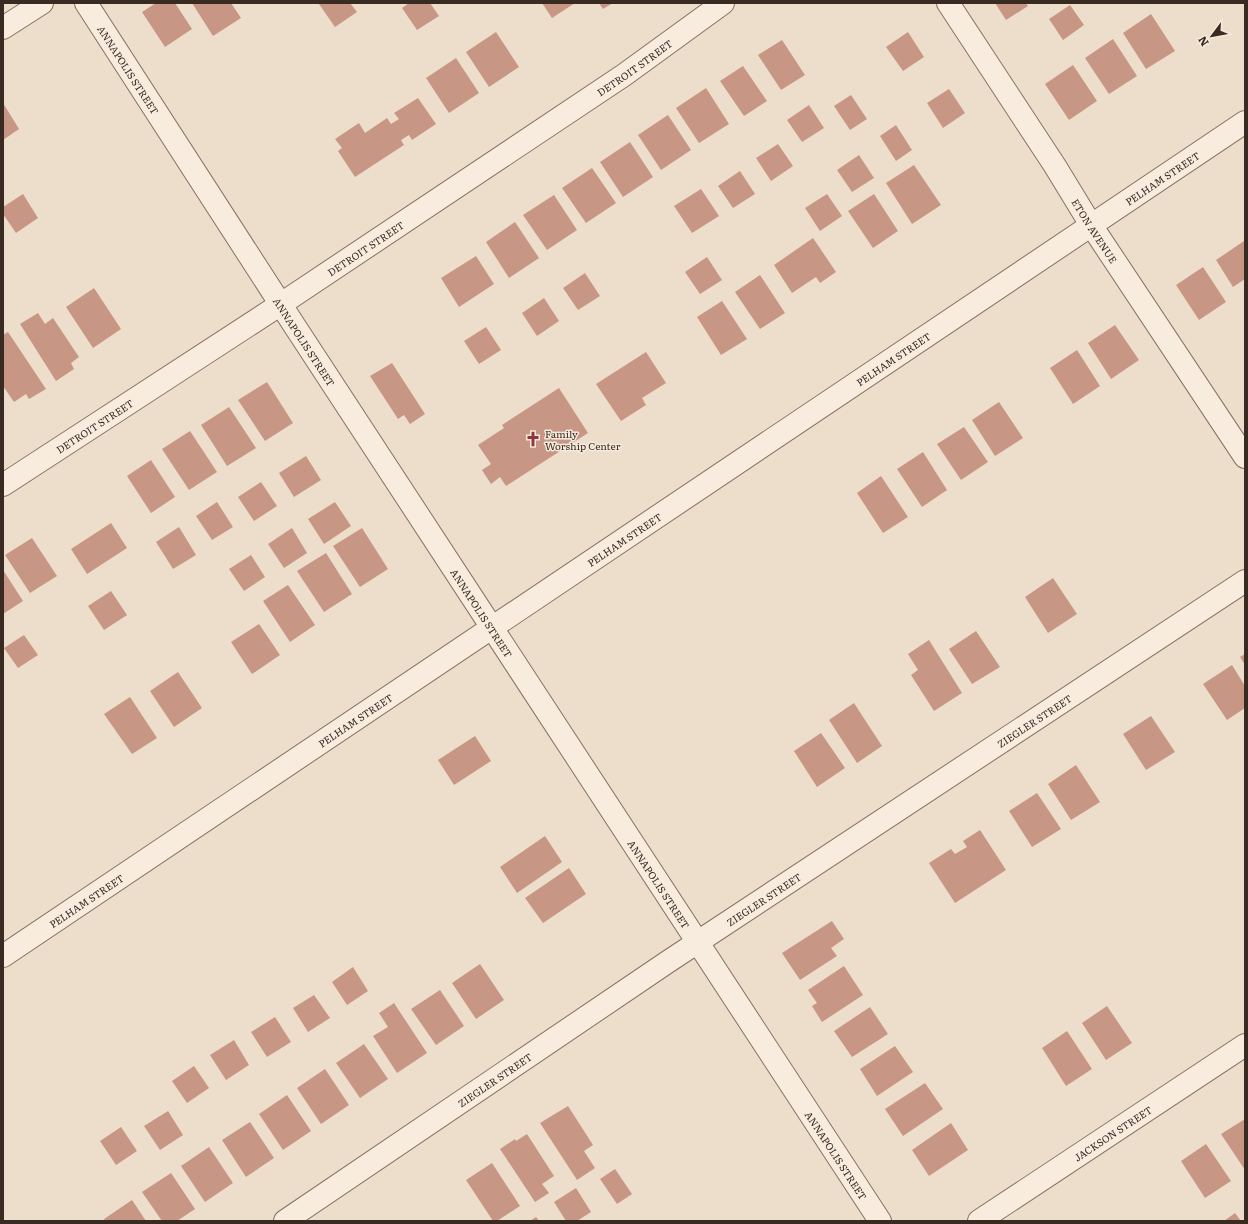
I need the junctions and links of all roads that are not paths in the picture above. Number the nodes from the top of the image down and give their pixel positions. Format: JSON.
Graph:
{"nodes":[{"id":1,"x":42,"y":3,"type":"edge"},
{"id":2,"x":86,"y":3,"type":"edge"},
{"id":3,"x":723,"y":3,"type":"edge"},
{"id":4,"x":948,"y":3,"type":"edge"},
{"id":5,"x":3,"y":28,"type":"edge"},
{"id":6,"x":1245,"y":122,"type":"edge"},
{"id":7,"x":1091,"y":225,"type":"junction"},
{"id":8,"x":281,"y":304,"type":"junction"},
{"id":9,"x":1245,"y":456,"type":"edge"},
{"id":10,"x":3,"y":484,"type":"edge"},
{"id":11,"x":1245,"y":581,"type":"edge"},
{"id":12,"x":492,"y":628,"type":"junction"},
{"id":13,"x":698,"y":942,"type":"junction"},
{"id":14,"x":3,"y":956,"type":"edge"},
{"id":15,"x":1245,"y":1045,"type":"edge"},
{"id":16,"x":285,"y":1221,"type":"edge"},
{"id":17,"x":880,"y":1221,"type":"edge"},
{"id":18,"x":979,"y":1221,"type":"edge"}],
"edges":[{"from":1,"to":5,"type":"street"},
{"from":2,"to":8,"type":"street","name":"ANNAPOLIS STREET"},
{"from":3,"to":8,"type":"street","name":"DETROIT STREET"},
{"from":4,"to":7,"type":"street","name":"ETON AVENUE"},
{"from":6,"to":7,"type":"street","name":"PELHAM STREET"},
{"from":7,"to":9,"type":"street","name":"ETON AVENUE"},
{"from":7,"to":12,"type":"street","name":"PELHAM STREET"},
{"from":8,"to":10,"type":"street","name":"DETROIT STREET"},
{"from":8,"to":12,"type":"street","name":"ANNAPOLIS STREET"},
{"from":11,"to":13,"type":"street","name":"ZIEGLER STREET"},
{"from":12,"to":13,"type":"street","name":"ANNAPOLIS STREET"},
{"from":12,"to":14,"type":"street","name":"PELHAM STREET"},
{"from":13,"to":16,"type":"street","name":"ZIEGLER STREET"},
{"from":13,"to":17,"type":"street","name":"ANNAPOLIS STREET"},
{"from":15,"to":18,"type":"street","name":"JACKSON STREET"}]}
